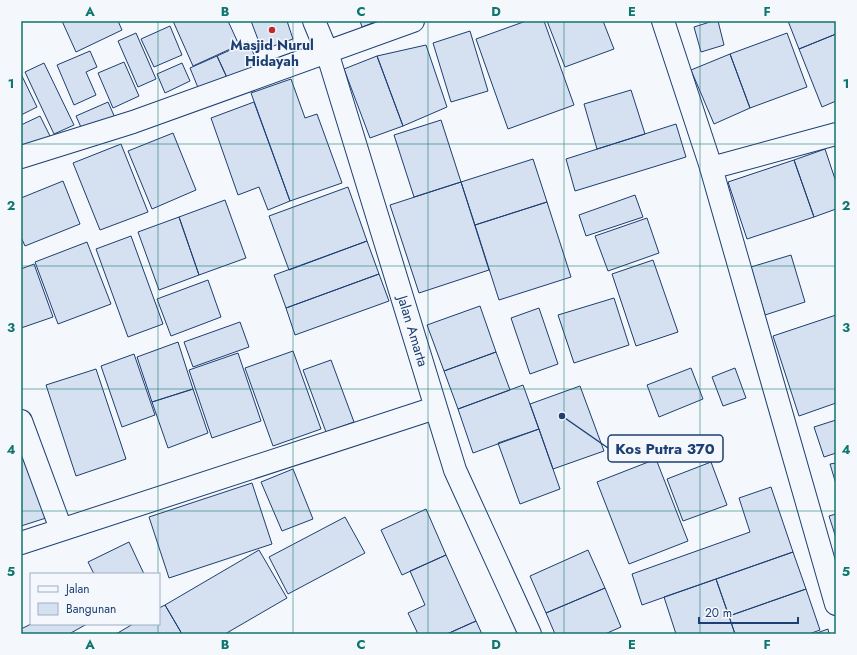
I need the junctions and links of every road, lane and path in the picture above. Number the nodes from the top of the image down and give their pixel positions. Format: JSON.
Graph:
{"nodes":[{"id":1,"x":314,"y":21,"type":"edge"},
{"id":2,"x":413,"y":21,"type":"edge"},
{"id":3,"x":663,"y":21,"type":"edge"},
{"id":4,"x":327,"y":52,"type":"junction"},
{"id":5,"x":836,"y":134,"type":"edge"},
{"id":6,"x":21,"y":157,"type":"edge"},
{"id":7,"x":711,"y":168,"type":"junction"},
{"id":8,"x":435,"y":408,"type":"junction"},
{"id":9,"x":21,"y":421,"type":"edge"},
{"id":10,"x":61,"y":529,"type":"junction"},
{"id":11,"x":21,"y":543,"type":"edge"},
{"id":12,"x":836,"y":604,"type":"edge"},
{"id":13,"x":530,"y":634,"type":"edge"}],
"edges":[{"from":1,"to":4,"type":"street","name":"Jalan Amarta"},
{"from":2,"to":4,"type":"street"},
{"from":3,"to":7,"type":"street"},
{"from":4,"to":6,"type":"street"},
{"from":4,"to":8,"type":"street","name":"Jalan Amarta"},
{"from":5,"to":7,"type":"street"},
{"from":7,"to":12,"type":"street"},
{"from":8,"to":10,"type":"street"},
{"from":8,"to":13,"type":"street","name":"Jalan Amarta"},
{"from":9,"to":10,"type":"street"},
{"from":10,"to":11,"type":"street"}]}
